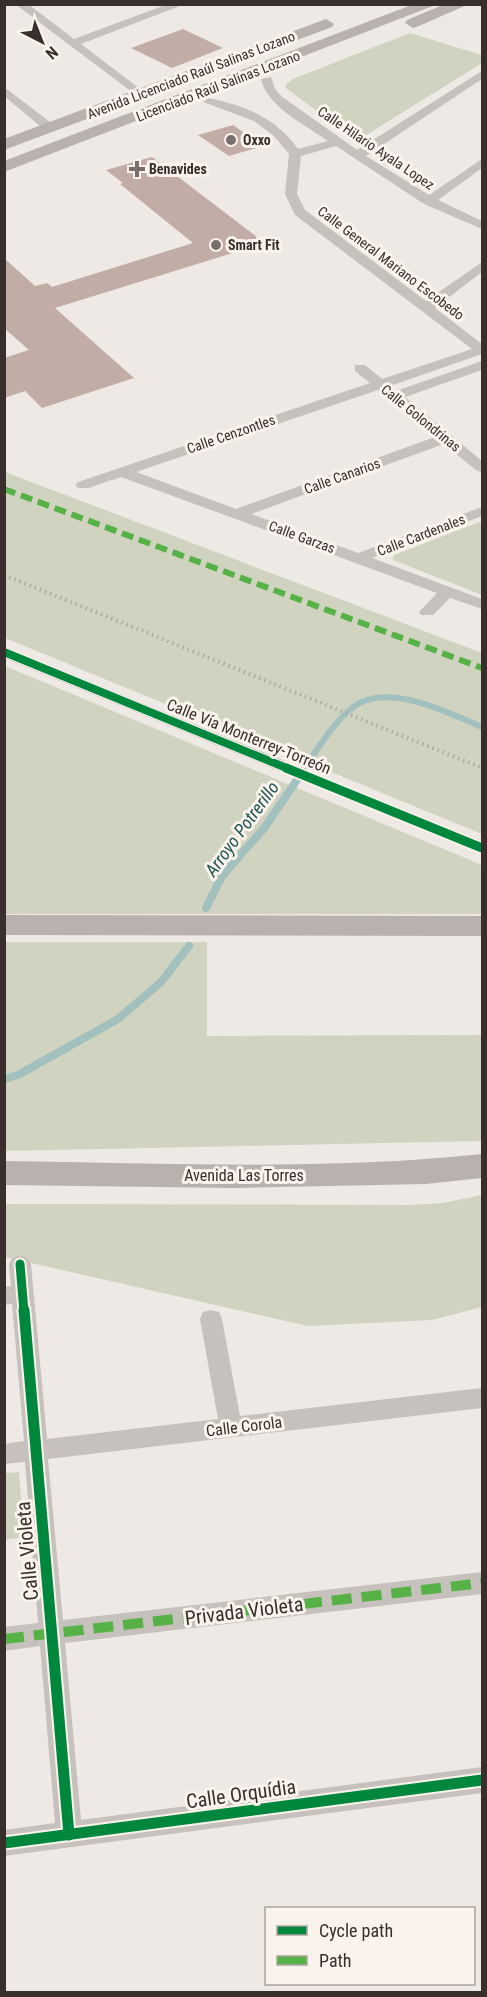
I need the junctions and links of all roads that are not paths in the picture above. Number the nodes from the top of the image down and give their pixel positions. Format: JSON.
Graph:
{"nodes":[{"id":1,"x":39,"y":4,"type":"edge"},
{"id":2,"x":180,"y":4,"type":"edge"},
{"id":3,"x":430,"y":4,"type":"edge"},
{"id":4,"x":461,"y":4,"type":"edge"},
{"id":5,"x":23,"y":7,"type":"edge"},
{"id":6,"x":345,"y":17,"type":"dead end"},
{"id":7,"x":73,"y":43,"type":"junction"},
{"id":8,"x":483,"y":74,"type":"edge"},
{"id":9,"x":267,"y":79,"type":"junction"},
{"id":10,"x":4,"y":90,"type":"edge"},
{"id":11,"x":148,"y":91,"type":"junction"},
{"id":12,"x":209,"y":102,"type":"junction"},
{"id":13,"x":175,"y":103,"type":"junction"},
{"id":14,"x":50,"y":128,"type":"junction"},
{"id":15,"x":338,"y":142,"type":"junction"},
{"id":16,"x":4,"y":145,"type":"edge"},
{"id":17,"x":38,"y":154,"type":"junction"},
{"id":18,"x":295,"y":154,"type":"junction"},
{"id":19,"x":357,"y":156,"type":"junction"},
{"id":20,"x":483,"y":163,"type":"edge"},
{"id":21,"x":4,"y":167,"type":"edge"},
{"id":22,"x":428,"y":201,"type":"junction"},
{"id":23,"x":483,"y":225,"type":"edge"},
{"id":24,"x":483,"y":266,"type":"edge"},
{"id":25,"x":427,"y":307,"type":"junction"},
{"id":26,"x":482,"y":350,"type":"edge"},
{"id":27,"x":483,"y":365,"type":"edge"},
{"id":28,"x":360,"y":368,"type":"dead end"},
{"id":29,"x":380,"y":384,"type":"junction"},
{"id":30,"x":395,"y":396,"type":"junction"},
{"id":31,"x":446,"y":438,"type":"junction"},
{"id":32,"x":483,"y":468,"type":"edge"},
{"id":33,"x":121,"y":472,"type":"junction"},
{"id":34,"x":83,"y":485,"type":"dead end"},
{"id":35,"x":483,"y":511,"type":"edge"},
{"id":36,"x":237,"y":514,"type":"junction"},
{"id":37,"x":359,"y":558,"type":"junction"},
{"id":38,"x":448,"y":591,"type":"junction"},
{"id":39,"x":483,"y":604,"type":"edge"},
{"id":40,"x":427,"y":612,"type":"dead end"},
{"id":41,"x":4,"y":652,"type":"edge"},
{"id":42,"x":483,"y":848,"type":"edge"},
{"id":43,"x":4,"y":925,"type":"edge"},
{"id":44,"x":483,"y":926,"type":"edge"},
{"id":45,"x":483,"y":1166,"type":"edge"},
{"id":46,"x":4,"y":1173,"type":"edge"},
{"id":47,"x":20,"y":1264,"type":"dead end"},
{"id":48,"x":14,"y":1295,"type":"edge"},
{"id":49,"x":211,"y":1319,"type":"dead end"},
{"id":50,"x":483,"y":1398,"type":"edge"},
{"id":51,"x":231,"y":1428,"type":"junction"},
{"id":52,"x":36,"y":1451,"type":"junction"},
{"id":53,"x":4,"y":1454,"type":"edge"},
{"id":54,"x":483,"y":1583,"type":"edge"},
{"id":55,"x":52,"y":1633,"type":"junction"},
{"id":56,"x":4,"y":1638,"type":"edge"},
{"id":57,"x":483,"y":1779,"type":"edge"},
{"id":58,"x":69,"y":1835,"type":"junction"},
{"id":59,"x":4,"y":1843,"type":"edge"}],
"edges":[{"from":1,"to":5,"type":"street"},
{"from":2,"to":7,"type":"street"},
{"from":3,"to":13,"type":"main road","name":"Licenciado Raúl Salinas Lozano"},
{"from":4,"to":9,"type":"main road"},
{"from":5,"to":7,"type":"street"},
{"from":6,"to":11,"type":"main road","name":"Avenida Licenciado Raúl Salinas Lozano"},
{"from":7,"to":11,"type":"street"},
{"from":8,"to":19,"type":"street"},
{"from":9,"to":12,"type":"main road"},
{"from":9,"to":15,"type":"street","name":"Calle Hilario Ayala Lopez"},
{"from":10,"to":14,"type":"street"},
{"from":11,"to":13,"type":"main road"},
{"from":11,"to":14,"type":"main road","name":"Avenida Licenciado Raúl Salinas Lozano"},
{"from":11,"to":17,"type":"main road"},
{"from":12,"to":13,"type":"main road"},
{"from":12,"to":18,"type":"street"},
{"from":13,"to":17,"type":"main road","name":"Licenciado Raúl Salinas Lozano"},
{"from":14,"to":16,"type":"main road","name":"Avenida Licenciado Raúl Salinas Lozano"},
{"from":15,"to":18,"type":"street"},
{"from":15,"to":19,"type":"street","name":"Calle Hilario Ayala Lopez"},
{"from":17,"to":21,"type":"main road","name":"Licenciado Raúl Salinas Lozano"},
{"from":18,"to":25,"type":"street","name":"Calle General Mariano Escobedo"},
{"from":19,"to":22,"type":"street","name":"Calle Hilario Ayala Lopez"},
{"from":20,"to":22,"type":"street"},
{"from":22,"to":23,"type":"street","name":"Calle Hilario Ayala Lopez"},
{"from":24,"to":25,"type":"street"},
{"from":25,"to":26,"type":"street","name":"Calle General Mariano Escobedo"},
{"from":26,"to":29,"type":"street","name":"Calle Cenzontles"},
{"from":27,"to":30,"type":"street"},
{"from":28,"to":29,"type":"street","name":"Calle Golondrinas"},
{"from":29,"to":30,"type":"street","name":"Calle Golondrinas"},
{"from":29,"to":33,"type":"street","name":"Calle Cenzontles"},
{"from":30,"to":31,"type":"street","name":"Calle Golondrinas"},
{"from":31,"to":32,"type":"street","name":"Calle Golondrinas"},
{"from":31,"to":36,"type":"street","name":"Calle Canarios"},
{"from":33,"to":34,"type":"street","name":"Calle Cenzontles"},
{"from":33,"to":36,"type":"street","name":"Calle Garzas"},
{"from":35,"to":37,"type":"street","name":"Calle Cardenales"},
{"from":36,"to":37,"type":"street","name":"Calle Garzas"},
{"from":37,"to":38,"type":"street","name":"Calle Garzas"},
{"from":38,"to":39,"type":"street","name":"Calle Garzas"},
{"from":38,"to":40,"type":"street"},
{"from":41,"to":42,"type":"street","name":"Calle Vía Monterrey-Torreón"},
{"from":43,"to":44,"type":"main road"},
{"from":45,"to":46,"type":"main road","name":"Avenida Las Torres"},
{"from":47,"to":48,"type":"street","name":"Calle Violeta"},
{"from":48,"to":52,"type":"street","name":"Calle Violeta"},
{"from":49,"to":51,"type":"street"},
{"from":50,"to":51,"type":"street","name":"Calle Corola"},
{"from":51,"to":52,"type":"street","name":"Calle Corola"},
{"from":52,"to":53,"type":"street","name":"Calle Corola"},
{"from":52,"to":55,"type":"street","name":"Calle Violeta"},
{"from":54,"to":55,"type":"street","name":"Privada Violeta"},
{"from":55,"to":56,"type":"street","name":"Privada Violeta"},
{"from":55,"to":58,"type":"street","name":"Calle Violeta"},
{"from":57,"to":58,"type":"street","name":"Calle Orquídia"},
{"from":58,"to":59,"type":"street","name":"Calle Orquídia"}]}
